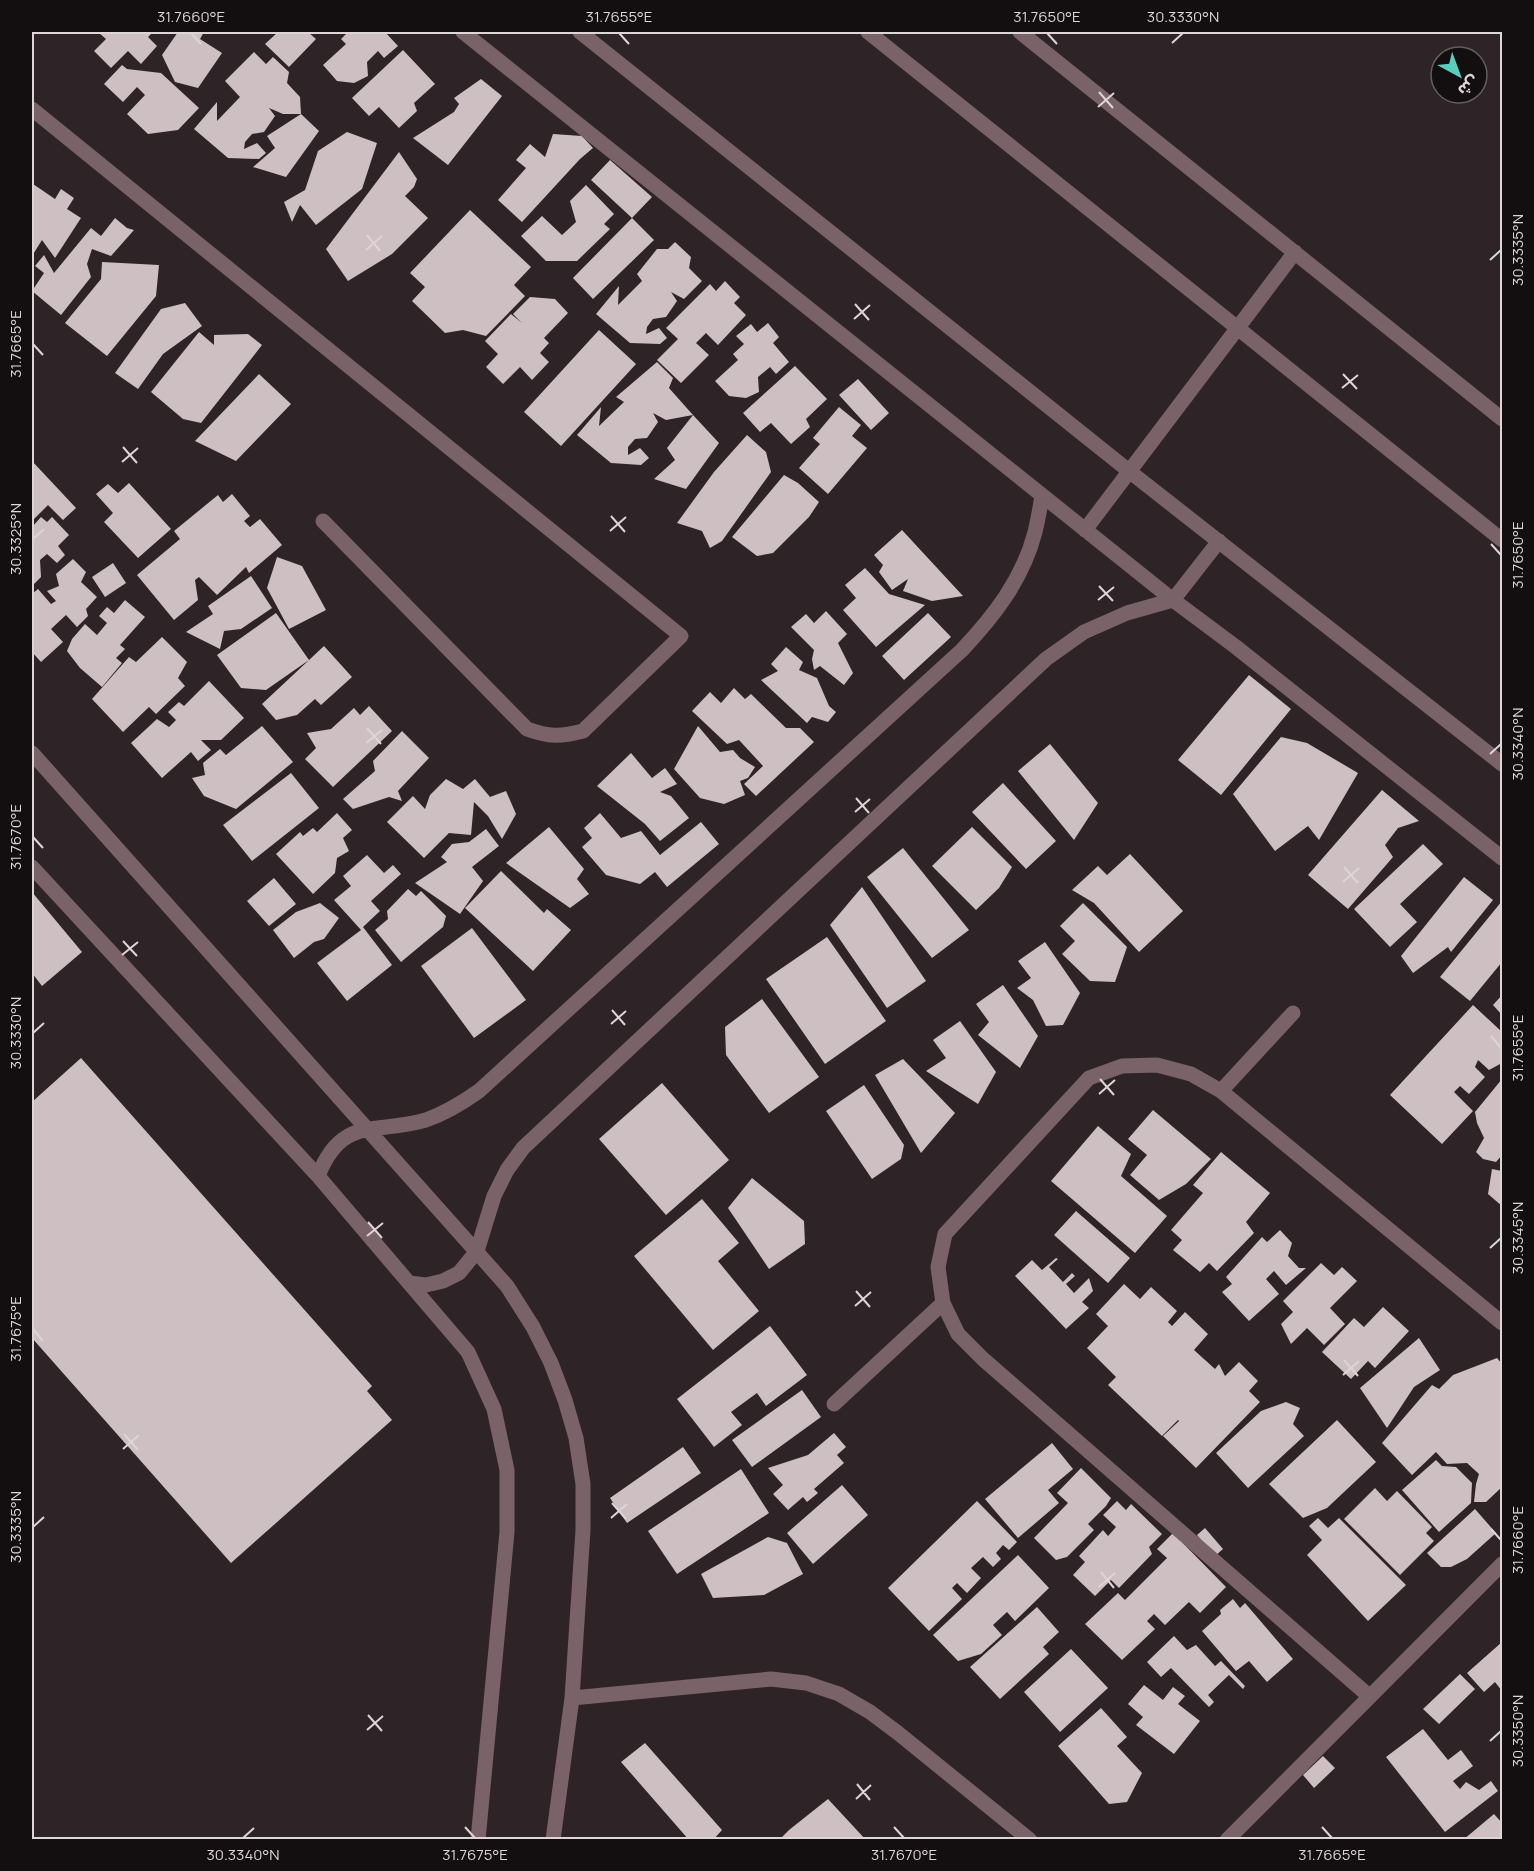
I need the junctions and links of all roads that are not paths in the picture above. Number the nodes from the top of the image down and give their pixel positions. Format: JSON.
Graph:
{"nodes":[{"id":1,"x":463,"y":32,"type":"edge"},
{"id":2,"x":580,"y":32,"type":"edge"},
{"id":3,"x":868,"y":32,"type":"edge"},
{"id":4,"x":1020,"y":32,"type":"edge"},
{"id":5,"x":32,"y":109,"type":"edge"},
{"id":6,"x":1295,"y":252,"type":"junction"},
{"id":7,"x":1237,"y":328,"type":"junction"},
{"id":8,"x":1503,"y":419,"type":"edge"},
{"id":9,"x":1129,"y":471,"type":"junction"},
{"id":10,"x":1042,"y":496,"type":"junction"},
{"id":11,"x":323,"y":522,"type":"dead end"},
{"id":12,"x":1085,"y":530,"type":"junction"},
{"id":13,"x":1503,"y":540,"type":"edge"},
{"id":14,"x":1219,"y":541,"type":"junction"},
{"id":15,"x":1173,"y":600,"type":"junction"},
{"id":16,"x":32,"y":753,"type":"edge"},
{"id":17,"x":1503,"y":764,"type":"edge"},
{"id":18,"x":1503,"y":858,"type":"edge"},
{"id":19,"x":32,"y":867,"type":"edge"},
{"id":20,"x":1293,"y":1012,"type":"dead end"},
{"id":21,"x":1221,"y":1091,"type":"junction"},
{"id":22,"x":368,"y":1129,"type":"junction"},
{"id":23,"x":318,"y":1176,"type":"junction"},
{"id":24,"x":477,"y":1251,"type":"junction"},
{"id":25,"x":409,"y":1283,"type":"junction"},
{"id":26,"x":943,"y":1303,"type":"junction"},
{"id":27,"x":1503,"y":1323,"type":"edge"},
{"id":28,"x":834,"y":1404,"type":"dead end"},
{"id":29,"x":1503,"y":1564,"type":"edge"},
{"id":30,"x":1369,"y":1696,"type":"junction"},
{"id":31,"x":572,"y":1698,"type":"junction"},
{"id":32,"x":478,"y":1839,"type":"edge"},
{"id":33,"x":553,"y":1839,"type":"edge"},
{"id":34,"x":1030,"y":1839,"type":"edge"},
{"id":35,"x":1227,"y":1839,"type":"edge"}],
"edges":[{"from":1,"to":10,"type":"street"},
{"from":2,"to":9,"type":"street"},
{"from":3,"to":7,"type":"street"},
{"from":4,"to":6,"type":"street"},
{"from":5,"to":11,"type":"street"},
{"from":6,"to":7,"type":"street"},
{"from":6,"to":8,"type":"street"},
{"from":7,"to":9,"type":"street"},
{"from":7,"to":13,"type":"street"},
{"from":9,"to":12,"type":"street"},
{"from":9,"to":14,"type":"street"},
{"from":10,"to":12,"type":"street"},
{"from":10,"to":22,"type":"street"},
{"from":12,"to":15,"type":"street"},
{"from":14,"to":15,"type":"street"},
{"from":14,"to":17,"type":"street"},
{"from":15,"to":18,"type":"street"},
{"from":15,"to":24,"type":"street"},
{"from":16,"to":22,"type":"street"},
{"from":19,"to":23,"type":"street"},
{"from":20,"to":21,"type":"street"},
{"from":21,"to":26,"type":"street"},
{"from":21,"to":27,"type":"street"},
{"from":22,"to":23,"type":"street"},
{"from":22,"to":24,"type":"street"},
{"from":23,"to":25,"type":"street"},
{"from":24,"to":25,"type":"street"},
{"from":24,"to":31,"type":"street"},
{"from":25,"to":32,"type":"street"},
{"from":26,"to":28,"type":"street"},
{"from":26,"to":30,"type":"street"},
{"from":29,"to":30,"type":"street"},
{"from":30,"to":35,"type":"street"},
{"from":31,"to":33,"type":"street"},
{"from":31,"to":34,"type":"street"}]}
